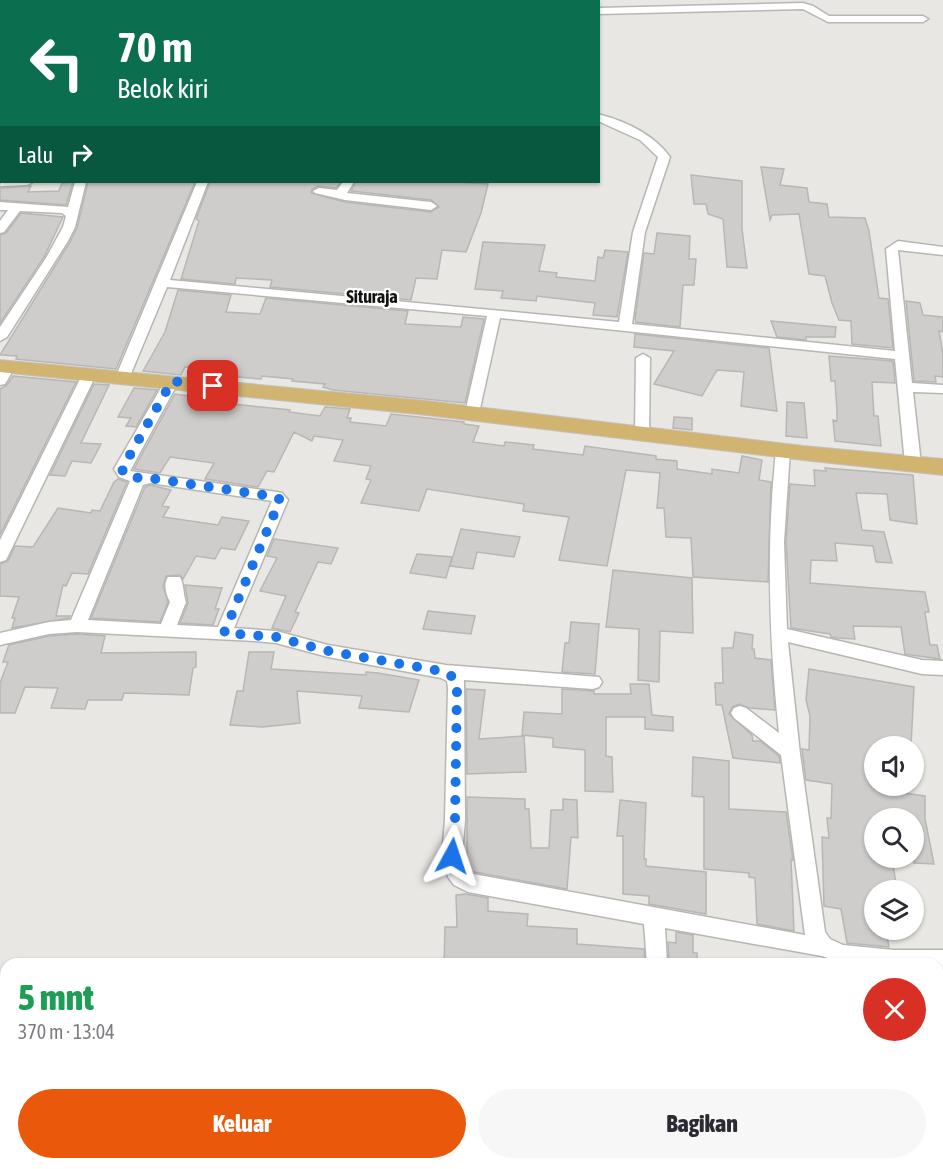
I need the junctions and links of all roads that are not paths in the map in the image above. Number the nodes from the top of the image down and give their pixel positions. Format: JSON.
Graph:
{"nodes":[{"id":1,"x":600,"y":10,"type":"edge"},
{"id":2,"x":923,"y":19,"type":"dead end"},
{"id":3,"x":600,"y":118,"type":"edge"},
{"id":4,"x":80,"y":183,"type":"edge"},
{"id":5,"x":202,"y":183,"type":"edge"},
{"id":6,"x":347,"y":183,"type":"edge"},
{"id":7,"x":319,"y":190,"type":"dead end"},
{"id":8,"x":340,"y":194,"type":"junction"},
{"id":9,"x":0,"y":206,"type":"edge"},
{"id":10,"x":17,"y":206,"type":"junction"},
{"id":11,"x":431,"y":206,"type":"dead end"},
{"id":12,"x":72,"y":215,"type":"junction"},
{"id":13,"x":0,"y":229,"type":"edge"},
{"id":14,"x":943,"y":251,"type":"edge"},
{"id":15,"x":162,"y":283,"type":"junction"},
{"id":16,"x":494,"y":314,"type":"junction"},
{"id":17,"x":625,"y":327,"type":"junction"},
{"id":18,"x":1,"y":334,"type":"edge"},
{"id":19,"x":902,"y":356,"type":"junction"},
{"id":20,"x":643,"y":358,"type":"dead end"},
{"id":21,"x":3,"y":371,"type":"edge"},
{"id":22,"x":90,"y":373,"type":"junction"},
{"id":23,"x":123,"y":376,"type":"junction"},
{"id":24,"x":172,"y":381,"type":"junction"},
{"id":25,"x":905,"y":387,"type":"junction"},
{"id":26,"x":943,"y":389,"type":"edge"},
{"id":27,"x":472,"y":413,"type":"junction"},
{"id":28,"x":642,"y":433,"type":"junction"},
{"id":29,"x":783,"y":450,"type":"junction"},
{"id":30,"x":913,"y":464,"type":"junction"},
{"id":31,"x":943,"y":467,"type":"edge"},
{"id":32,"x":142,"y":479,"type":"junction"},
{"id":33,"x":0,"y":556,"type":"edge"},
{"id":34,"x":174,"y":581,"type":"dead end"},
{"id":35,"x":77,"y":626,"type":"junction"},
{"id":36,"x":167,"y":629,"type":"junction"},
{"id":37,"x":224,"y":633,"type":"junction"},
{"id":38,"x":780,"y":634,"type":"junction"},
{"id":39,"x":0,"y":639,"type":"edge"},
{"id":40,"x":943,"y":668,"type":"edge"},
{"id":41,"x":446,"y":672,"type":"junction"},
{"id":42,"x":593,"y":682,"type":"dead end"},
{"id":43,"x":741,"y":713,"type":"dead end"},
{"id":44,"x":791,"y":752,"type":"junction"},
{"id":45,"x":654,"y":917,"type":"junction"},
{"id":46,"x":821,"y":947,"type":"junction"},
{"id":47,"x":657,"y":958,"type":"edge"},
{"id":48,"x":868,"y":958,"type":"edge"}],
"edges":[{"from":1,"to":2,"type":"street"},
{"from":3,"to":17,"type":"street"},
{"from":4,"to":12,"type":"street"},
{"from":5,"to":15,"type":"street"},
{"from":6,"to":8,"type":"street"},
{"from":7,"to":8,"type":"street"},
{"from":8,"to":11,"type":"street"},
{"from":9,"to":10,"type":"street"},
{"from":10,"to":12,"type":"street"},
{"from":10,"to":13,"type":"street"},
{"from":12,"to":18,"type":"street"},
{"from":14,"to":19,"type":"street"},
{"from":15,"to":16,"type":"street"},
{"from":15,"to":23,"type":"street"},
{"from":16,"to":17,"type":"street"},
{"from":16,"to":27,"type":"street"},
{"from":17,"to":19,"type":"street"},
{"from":19,"to":25,"type":"street"},
{"from":20,"to":28,"type":"street"},
{"from":21,"to":22,"type":"main road"},
{"from":22,"to":23,"type":"main road"},
{"from":22,"to":33,"type":"street"},
{"from":23,"to":24,"type":"main road"},
{"from":24,"to":27,"type":"main road"},
{"from":24,"to":32,"type":"street"},
{"from":25,"to":26,"type":"street"},
{"from":25,"to":30,"type":"street"},
{"from":27,"to":28,"type":"main road"},
{"from":28,"to":29,"type":"main road"},
{"from":29,"to":30,"type":"main road"},
{"from":29,"to":38,"type":"street"},
{"from":30,"to":31,"type":"main road"},
{"from":32,"to":35,"type":"street"},
{"from":32,"to":37,"type":"street"},
{"from":34,"to":36,"type":"street"},
{"from":35,"to":36,"type":"street"},
{"from":35,"to":39,"type":"street"},
{"from":36,"to":37,"type":"street"},
{"from":37,"to":41,"type":"street"},
{"from":38,"to":40,"type":"street"},
{"from":38,"to":44,"type":"street"},
{"from":41,"to":42,"type":"street"},
{"from":41,"to":45,"type":"street"},
{"from":43,"to":44,"type":"street"},
{"from":44,"to":46,"type":"street"},
{"from":45,"to":46,"type":"street"},
{"from":45,"to":47,"type":"street"},
{"from":46,"to":48,"type":"street"}]}
